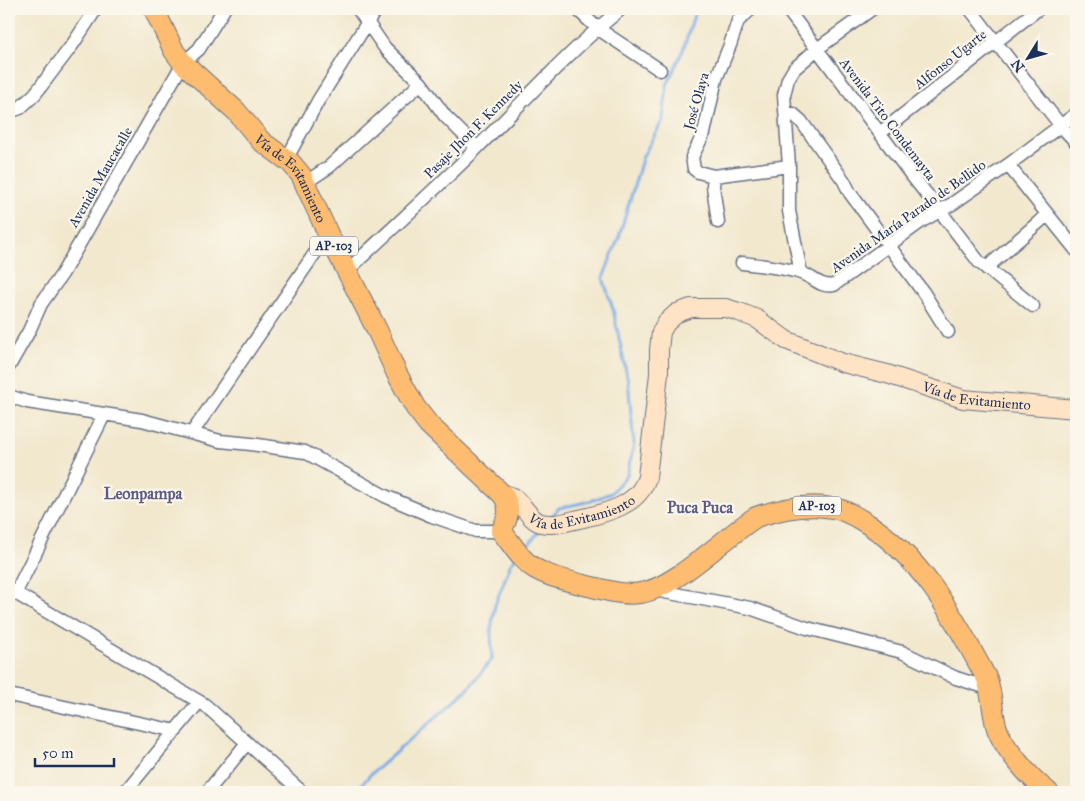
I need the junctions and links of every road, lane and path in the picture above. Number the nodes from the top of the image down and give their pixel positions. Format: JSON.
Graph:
{"nodes":[{"id":1,"x":96,"y":9,"type":"edge"},
{"id":2,"x":154,"y":9,"type":"edge"},
{"id":3,"x":224,"y":9,"type":"edge"},
{"id":4,"x":358,"y":9,"type":"edge"},
{"id":5,"x":376,"y":9,"type":"edge"},
{"id":6,"x":577,"y":9,"type":"edge"},
{"id":7,"x":621,"y":9,"type":"edge"},
{"id":8,"x":751,"y":9,"type":"edge"},
{"id":9,"x":787,"y":9,"type":"edge"},
{"id":10,"x":872,"y":9,"type":"edge"},
{"id":11,"x":970,"y":9,"type":"edge"},
{"id":12,"x":1038,"y":9,"type":"edge"},
{"id":13,"x":368,"y":21,"type":"junction"},
{"id":14,"x":597,"y":28,"type":"junction"},
{"id":15,"x":996,"y":42,"type":"junction"},
{"id":16,"x":817,"y":49,"type":"junction"},
{"id":17,"x":183,"y":63,"type":"junction"},
{"id":18,"x":660,"y":70,"type":"dead end"},
{"id":19,"x":421,"y":84,"type":"junction"},
{"id":20,"x":9,"y":112,"type":"edge"},
{"id":21,"x":786,"y":112,"type":"junction"},
{"id":22,"x":1076,"y":114,"type":"edge"},
{"id":23,"x":1061,"y":126,"type":"junction"},
{"id":24,"x":880,"y":133,"type":"junction"},
{"id":25,"x":1076,"y":142,"type":"edge"},
{"id":26,"x":477,"y":148,"type":"junction"},
{"id":27,"x":286,"y":160,"type":"junction"},
{"id":28,"x":789,"y":166,"type":"junction"},
{"id":29,"x":1008,"y":166,"type":"junction"},
{"id":30,"x":714,"y":176,"type":"junction"},
{"id":31,"x":306,"y":182,"type":"junction"},
{"id":32,"x":940,"y":211,"type":"junction"},
{"id":33,"x":1047,"y":215,"type":"junction"},
{"id":34,"x":718,"y":222,"type":"dead end"},
{"id":35,"x":328,"y":234,"type":"junction"},
{"id":36,"x":888,"y":245,"type":"junction"},
{"id":37,"x":1076,"y":250,"type":"edge"},
{"id":38,"x":742,"y":263,"type":"dead end"},
{"id":39,"x":988,"y":269,"type":"junction"},
{"id":40,"x":347,"y":271,"type":"junction"},
{"id":41,"x":801,"y":273,"type":"junction"},
{"id":42,"x":1033,"y":306,"type":"dead end"},
{"id":43,"x":948,"y":332,"type":"dead end"},
{"id":44,"x":9,"y":366,"type":"edge"},
{"id":45,"x":9,"y":396,"type":"edge"},
{"id":46,"x":1076,"y":409,"type":"edge"},
{"id":47,"x":104,"y":416,"type":"junction"},
{"id":48,"x":192,"y":433,"type":"junction"},
{"id":49,"x":503,"y":494,"type":"junction"},
{"id":50,"x":502,"y":531,"type":"junction"},
{"id":51,"x":10,"y":590,"type":"edge"},
{"id":52,"x":653,"y":590,"type":"junction"},
{"id":53,"x":990,"y":689,"type":"junction"},
{"id":54,"x":9,"y":695,"type":"edge"},
{"id":55,"x":199,"y":702,"type":"junction"},
{"id":56,"x":176,"y":731,"type":"junction"},
{"id":57,"x":247,"y":743,"type":"junction"},
{"id":58,"x":125,"y":792,"type":"edge"},
{"id":59,"x":206,"y":792,"type":"edge"},
{"id":60,"x":302,"y":792,"type":"edge"},
{"id":61,"x":1048,"y":792,"type":"edge"}],
"edges":[{"from":1,"to":20,"type":"street"},
{"from":2,"to":17,"type":"main road","name":"Vía de Evitamiento","number":"AP-103"},
{"from":3,"to":17,"type":"street","name":"Avenida Maucacalle"},
{"from":4,"to":13,"type":"street"},
{"from":5,"to":13,"type":"street"},
{"from":6,"to":14,"type":"street"},
{"from":7,"to":14,"type":"street","name":"Pasaje Jhon F. Kennedy"},
{"from":8,"to":30,"type":"street","name":"José Olaya"},
{"from":9,"to":16,"type":"street","name":"Avenida Tito Condemayta"},
{"from":10,"to":16,"type":"street"},
{"from":11,"to":15,"type":"street"},
{"from":12,"to":15,"type":"street","name":"Alfonso Ugarte"},
{"from":13,"to":19,"type":"street"},
{"from":13,"to":27,"type":"street"},
{"from":14,"to":18,"type":"street"},
{"from":14,"to":26,"type":"street","name":"Pasaje Jhon F. Kennedy"},
{"from":15,"to":23,"type":"street"},
{"from":15,"to":24,"type":"street","name":"Alfonso Ugarte"},
{"from":16,"to":21,"type":"street"},
{"from":16,"to":24,"type":"street","name":"Avenida Tito Condemayta"},
{"from":17,"to":27,"type":"main road","name":"Vía de Evitamiento","number":"AP-103"},
{"from":17,"to":44,"type":"street","name":"Avenida Maucacalle"},
{"from":19,"to":26,"type":"street"},
{"from":19,"to":31,"type":"street"},
{"from":21,"to":28,"type":"street"},
{"from":21,"to":36,"type":"street"},
{"from":22,"to":23,"type":"street","name":"Avenida María Parado de Bellido"},
{"from":23,"to":25,"type":"street"},
{"from":23,"to":29,"type":"street","name":"Avenida María Parado de Bellido"},
{"from":24,"to":32,"type":"street","name":"Avenida Tito Condemayta"},
{"from":26,"to":40,"type":"street","name":"Pasaje Jhon F. Kennedy"},
{"from":27,"to":31,"type":"main road","name":"Vía de Evitamiento","number":"AP-103"},
{"from":28,"to":30,"type":"street"},
{"from":28,"to":41,"type":"street"},
{"from":29,"to":32,"type":"street","name":"Avenida María Parado de Bellido"},
{"from":29,"to":33,"type":"street"},
{"from":30,"to":34,"type":"street"},
{"from":31,"to":35,"type":"main road","name":"Vía de Evitamiento","number":"AP-103"},
{"from":32,"to":36,"type":"street","name":"Avenida María Parado de Bellido"},
{"from":32,"to":39,"type":"street","name":"Avenida Tito Condemayta"},
{"from":33,"to":37,"type":"street"},
{"from":33,"to":39,"type":"street"},
{"from":35,"to":40,"type":"main road","name":"Vía de Evitamiento","number":"AP-103"},
{"from":35,"to":48,"type":"street"},
{"from":36,"to":41,"type":"street","name":"Avenida María Parado de Bellido"},
{"from":36,"to":43,"type":"street"},
{"from":38,"to":41,"type":"street","name":"Avenida María Parado de Bellido"},
{"from":39,"to":42,"type":"street","name":"Avenida Tito Condemayta"},
{"from":40,"to":49,"type":"main road","name":"Vía de Evitamiento","number":"AP-103"},
{"from":45,"to":47,"type":"street"},
{"from":46,"to":49,"type":"main road","name":"Vía de Evitamiento"},
{"from":47,"to":48,"type":"street"},
{"from":47,"to":51,"type":"street"},
{"from":48,"to":50,"type":"street"},
{"from":49,"to":50,"type":"main road"},
{"from":50,"to":52,"type":"main road","number":"AP-103"},
{"from":51,"to":55,"type":"street"},
{"from":52,"to":53,"type":"street"},
{"from":52,"to":53,"type":"main road","number":"AP-103"},
{"from":53,"to":61,"type":"main road","number":"AP-103"},
{"from":54,"to":56,"type":"street"},
{"from":55,"to":56,"type":"street"},
{"from":55,"to":57,"type":"street"},
{"from":56,"to":58,"type":"street"},
{"from":57,"to":59,"type":"street"},
{"from":57,"to":60,"type":"street"}]}
